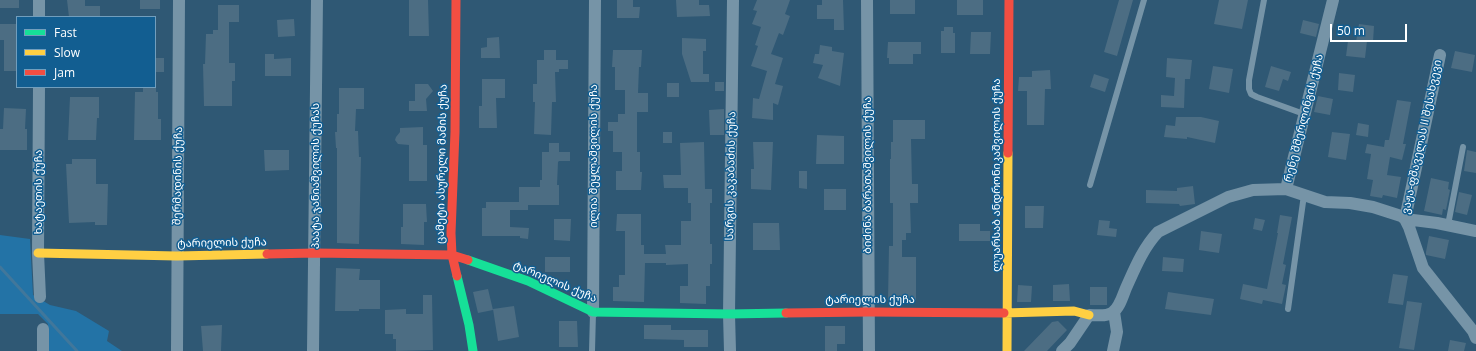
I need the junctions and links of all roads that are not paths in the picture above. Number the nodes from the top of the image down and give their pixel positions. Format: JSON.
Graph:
{"nodes":[{"id":1,"x":39,"y":0,"type":"edge"},
{"id":2,"x":179,"y":0,"type":"edge"},
{"id":3,"x":317,"y":0,"type":"edge"},
{"id":4,"x":456,"y":0,"type":"edge"},
{"id":5,"x":595,"y":0,"type":"edge"},
{"id":6,"x":733,"y":0,"type":"edge"},
{"id":7,"x":867,"y":0,"type":"edge"},
{"id":8,"x":1009,"y":0,"type":"edge"},
{"id":9,"x":1144,"y":0,"type":"edge"},
{"id":10,"x":1264,"y":0,"type":"edge"},
{"id":11,"x":1333,"y":0,"type":"edge"},
{"id":12,"x":39,"y":16,"type":"edge"},
{"id":13,"x":1440,"y":55,"type":"dead end"},
{"id":14,"x":39,"y":88,"type":"edge"},
{"id":15,"x":1304,"y":114,"type":"junction"},
{"id":16,"x":1463,"y":147,"type":"dead end"},
{"id":17,"x":1090,"y":185,"type":"dead end"},
{"id":18,"x":1286,"y":189,"type":"junction"},
{"id":19,"x":1304,"y":195,"type":"junction"},
{"id":20,"x":1405,"y":219,"type":"junction"},
{"id":21,"x":1448,"y":225,"type":"junction"},
{"id":22,"x":1476,"y":231,"type":"edge"},
{"id":23,"x":315,"y":253,"type":"junction"},
{"id":24,"x":38,"y":254,"type":"junction"},
{"id":25,"x":452,"y":255,"type":"junction"},
{"id":26,"x":177,"y":256,"type":"junction"},
{"id":27,"x":40,"y":297,"type":"dead end"},
{"id":28,"x":1288,"y":309,"type":"dead end"},
{"id":29,"x":593,"y":312,"type":"junction"},
{"id":30,"x":869,"y":312,"type":"junction"},
{"id":31,"x":1114,"y":312,"type":"junction"},
{"id":32,"x":1008,"y":313,"type":"junction"},
{"id":33,"x":729,"y":314,"type":"junction"},
{"id":34,"x":1089,"y":315,"type":"junction"},
{"id":35,"x":43,"y":329,"type":"dead end"},
{"id":36,"x":1476,"y":338,"type":"edge"},
{"id":37,"x":43,"y":351,"type":"edge"},
{"id":38,"x":177,"y":351,"type":"edge"},
{"id":39,"x":313,"y":351,"type":"edge"},
{"id":40,"x":473,"y":351,"type":"edge"},
{"id":41,"x":592,"y":351,"type":"edge"},
{"id":42,"x":730,"y":351,"type":"edge"},
{"id":43,"x":869,"y":351,"type":"edge"},
{"id":44,"x":1007,"y":351,"type":"edge"},
{"id":45,"x":1062,"y":351,"type":"edge"},
{"id":46,"x":1113,"y":351,"type":"edge"}],
"edges":[{"from":1,"to":12,"type":"street"},
{"from":2,"to":26,"type":"street","name":"შერმადინის ქუჩა"},
{"from":3,"to":23,"type":"street","name":"პაატა ჯანიაშვილის ქუჩას"},
{"from":4,"to":25,"type":"street","name":"ცამეტი ასურელი მამის ქუჩა"},
{"from":5,"to":29,"type":"street","name":"ილია შეყლაშვილის ქუჩა"},
{"from":6,"to":33,"type":"street","name":"სარგის კაკაბაძის ქუჩა"},
{"from":7,"to":30,"type":"street","name":"ბიძინა ბარათაშვილის ქუჩა"},
{"from":8,"to":32,"type":"street","name":"ლუარსაბ ანდრონიკაშვილის ქუჩა"},
{"from":9,"to":17,"type":"lane"},
{"from":10,"to":15,"type":"lane"},
{"from":11,"to":15,"type":"street","name":"რენე შმერლინგის ქუჩა"},
{"from":13,"to":20,"type":"street","name":"ვაჟა-ფშაველას II შესახვევი"},
{"from":14,"to":24,"type":"street","name":"ხატაეთის ქუჩა"},
{"from":15,"to":18,"type":"street","name":"რენე შმერლინგის ქუჩა"},
{"from":16,"to":21,"type":"lane"},
{"from":18,"to":19,"type":"street"},
{"from":18,"to":31,"type":"street"},
{"from":19,"to":20,"type":"street"},
{"from":19,"to":28,"type":"lane"},
{"from":20,"to":21,"type":"street"},
{"from":20,"to":36,"type":"street"},
{"from":21,"to":22,"type":"street"},
{"from":23,"to":25,"type":"street","name":"ტარიელის ქუჩა"},
{"from":23,"to":26,"type":"street","name":"ტარიელის ქუჩა"},
{"from":23,"to":39,"type":"street","name":"პაატა ჯანიაშვილის ქუჩას"},
{"from":24,"to":26,"type":"street","name":"ტარიელის ქუჩა"},
{"from":24,"to":27,"type":"street","name":"ხატაეთის ქუჩა"},
{"from":25,"to":29,"type":"street","name":"ტარიელის ქუჩა"},
{"from":25,"to":40,"type":"street","name":"ცამეტი ასურელი მამის ქუჩა"},
{"from":26,"to":38,"type":"street","name":"შერმადინის ქუჩა"},
{"from":29,"to":33,"type":"street","name":"ტარიელის ქუჩა"},
{"from":29,"to":41,"type":"lane"},
{"from":30,"to":32,"type":"street","name":"ტარიელის ქუჩა"},
{"from":30,"to":33,"type":"street","name":"ტარიელის ქუჩა"},
{"from":30,"to":43,"type":"street","name":"ბიძინა ბარათაშვილის ქუჩა"},
{"from":31,"to":34,"type":"street"},
{"from":31,"to":46,"type":"street"},
{"from":32,"to":34,"type":"street","name":"ტარიელის ქუჩა"},
{"from":32,"to":44,"type":"street","name":"ლუარსაბ ანდრონიკაშვილის ქუჩა"},
{"from":33,"to":42,"type":"street","name":"სარგის კაკაბაძის ქუჩა"},
{"from":34,"to":45,"type":"street"},
{"from":35,"to":37,"type":"street"}]}
